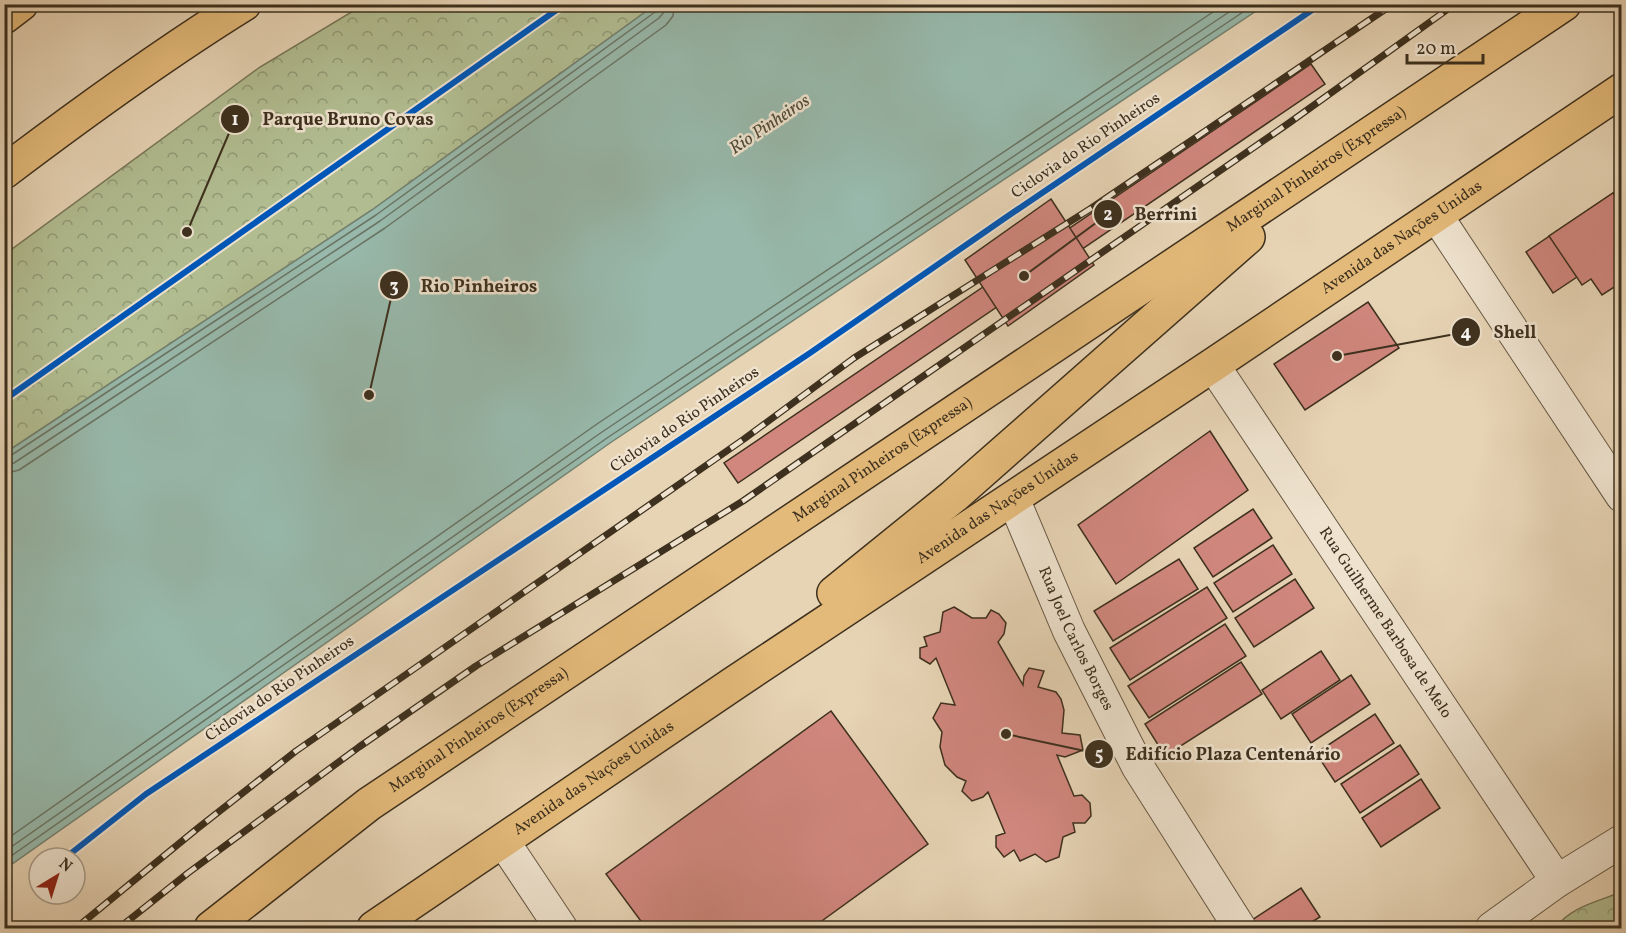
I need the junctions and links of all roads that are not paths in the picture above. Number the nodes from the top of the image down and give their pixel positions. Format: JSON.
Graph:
{"nodes":[{"id":1,"x":21,"y":4,"type":"edge"},
{"id":2,"x":244,"y":4,"type":"edge"},
{"id":3,"x":1564,"y":4,"type":"edge"},
{"id":4,"x":4,"y":17,"type":"edge"},
{"id":5,"x":1622,"y":90,"type":"edge"},
{"id":6,"x":91,"y":106,"type":"junction"},
{"id":7,"x":4,"y":149,"type":"edge"},
{"id":8,"x":1328,"y":164,"type":"junction"},
{"id":9,"x":4,"y":172,"type":"edge"},
{"id":10,"x":1436,"y":215,"type":"junction"},
{"id":11,"x":1214,"y":365,"type":"junction"},
{"id":12,"x":1622,"y":496,"type":"edge"},
{"id":13,"x":1013,"y":498,"type":"junction"},
{"id":14,"x":733,"y":684,"type":"junction"},
{"id":15,"x":503,"y":841,"type":"junction"},
{"id":16,"x":1621,"y":843,"type":"edge"},
{"id":17,"x":1557,"y":881,"type":"junction"},
{"id":18,"x":1500,"y":926,"type":"edge"},
{"id":19,"x":211,"y":928,"type":"edge"},
{"id":20,"x":374,"y":928,"type":"edge"},
{"id":21,"x":561,"y":928,"type":"edge"},
{"id":22,"x":1240,"y":928,"type":"edge"}],
"edges":[{"from":1,"to":4,"type":"highway"},
{"from":2,"to":6,"type":"highway"},
{"from":3,"to":8,"type":"highway","name":"Marginal Pinheiros (Expressa)"},
{"from":5,"to":10,"type":"highway","name":"Avenida das Nações Unidas"},
{"from":6,"to":7,"type":"highway"},
{"from":6,"to":9,"type":"highway"},
{"from":8,"to":14,"type":"highway"},
{"from":8,"to":19,"type":"highway","name":"Marginal Pinheiros (Expressa)"},
{"from":10,"to":11,"type":"highway","name":"Avenida das Nações Unidas"},
{"from":10,"to":12,"type":"street"},
{"from":11,"to":13,"type":"highway","name":"Avenida das Nações Unidas"},
{"from":11,"to":17,"type":"street","name":"Rua Guilherme Barbosa de Melo"},
{"from":13,"to":14,"type":"highway","name":"Avenida das Nações Unidas"},
{"from":13,"to":22,"type":"street","name":"Rua Joel Carlos Borges"},
{"from":14,"to":15,"type":"highway","name":"Avenida das Nações Unidas"},
{"from":15,"to":20,"type":"highway","name":"Avenida das Nações Unidas"},
{"from":15,"to":21,"type":"street"},
{"from":16,"to":17,"type":"street"},
{"from":17,"to":18,"type":"street"}]}
